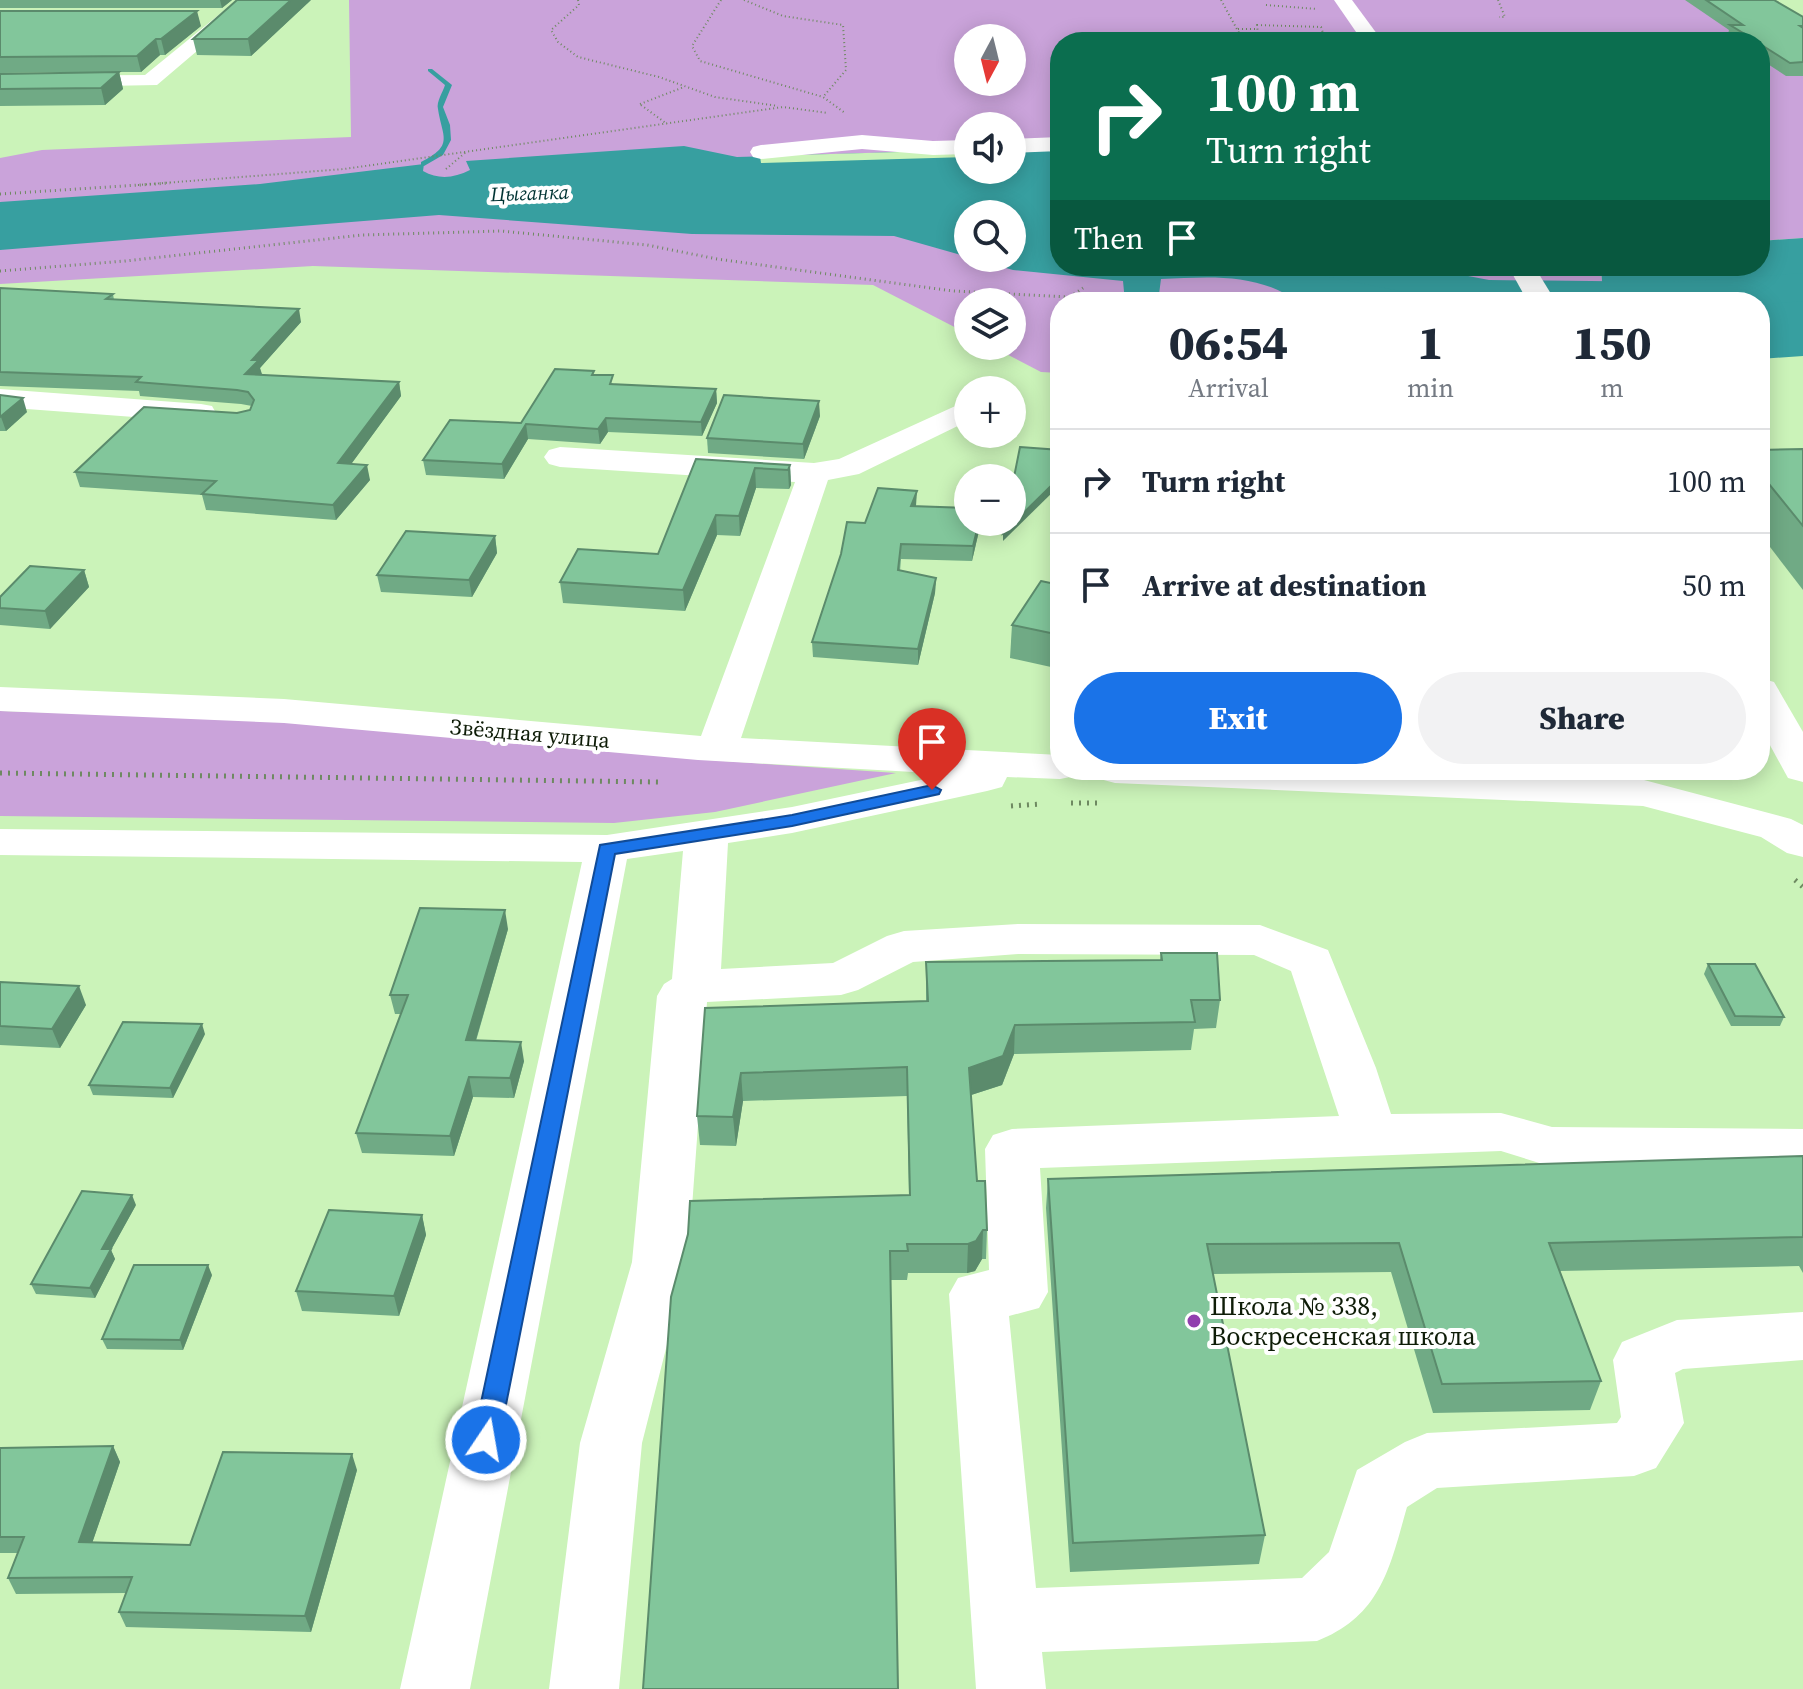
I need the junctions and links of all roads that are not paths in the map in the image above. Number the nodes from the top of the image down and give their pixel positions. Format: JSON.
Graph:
{"nodes":[{"id":1,"x":248,"y":0,"type":"edge"},
{"id":2,"x":1343,"y":0,"type":"edge"},
{"id":3,"x":198,"y":17,"type":"dead end"},
{"id":4,"x":228,"y":17,"type":"junction"},
{"id":5,"x":1366,"y":32,"type":"edge"},
{"id":6,"x":0,"y":82,"type":"edge"},
{"id":7,"x":1050,"y":144,"type":"edge"},
{"id":8,"x":1026,"y":145,"type":"edge"},
{"id":9,"x":954,"y":147,"type":"edge"},
{"id":10,"x":761,"y":152,"type":"dead end"},
{"id":11,"x":0,"y":398,"type":"edge"},
{"id":12,"x":225,"y":415,"type":"edge"},
{"id":13,"x":954,"y":416,"type":"edge"},
{"id":14,"x":560,"y":457,"type":"dead end"},
{"id":15,"x":814,"y":473,"type":"junction"},
{"id":16,"x":0,"y":699,"type":"edge"},
{"id":17,"x":1770,"y":708,"type":"edge"},
{"id":18,"x":717,"y":749,"type":"junction"},
{"id":19,"x":1050,"y":766,"type":"edge"},
{"id":20,"x":1803,"y":769,"type":"edge"},
{"id":21,"x":1345,"y":780,"type":"edge"},
{"id":22,"x":707,"y":833,"type":"junction"},
{"id":23,"x":1803,"y":843,"type":"edge"},
{"id":24,"x":1,"y":844,"type":"edge"},
{"id":25,"x":607,"y":849,"type":"junction"},
{"id":26,"x":696,"y":986,"type":"junction"},
{"id":27,"x":1375,"y":1134,"type":"junction"},
{"id":28,"x":1803,"y":1149,"type":"edge"},
{"id":29,"x":1803,"y":1336,"type":"edge"},
{"id":30,"x":1005,"y":1621,"type":"junction"},
{"id":31,"x":435,"y":1689,"type":"edge"},
{"id":32,"x":584,"y":1689,"type":"edge"},
{"id":33,"x":1011,"y":1689,"type":"edge"}],
"edges":[{"from":1,"to":4,"type":"street"},
{"from":2,"to":5,"type":"street"},
{"from":3,"to":4,"type":"street"},
{"from":4,"to":6,"type":"street"},
{"from":7,"to":8,"type":"street"},
{"from":9,"to":10,"type":"street"},
{"from":11,"to":12,"type":"street"},
{"from":13,"to":15,"type":"street"},
{"from":14,"to":15,"type":"street"},
{"from":15,"to":18,"type":"street"},
{"from":16,"to":18,"type":"street","name":"Звёздная улица"},
{"from":17,"to":20,"type":"street"},
{"from":18,"to":19,"type":"street","name":"Звёздная улица"},
{"from":19,"to":22,"type":"street"},
{"from":21,"to":23,"type":"street"},
{"from":22,"to":25,"type":"street"},
{"from":22,"to":26,"type":"street"},
{"from":24,"to":25,"type":"street"},
{"from":25,"to":31,"type":"street"},
{"from":26,"to":27,"type":"street"},
{"from":26,"to":32,"type":"street"},
{"from":27,"to":28,"type":"street"},
{"from":27,"to":30,"type":"street"},
{"from":29,"to":30,"type":"street"},
{"from":30,"to":33,"type":"street"}]}
